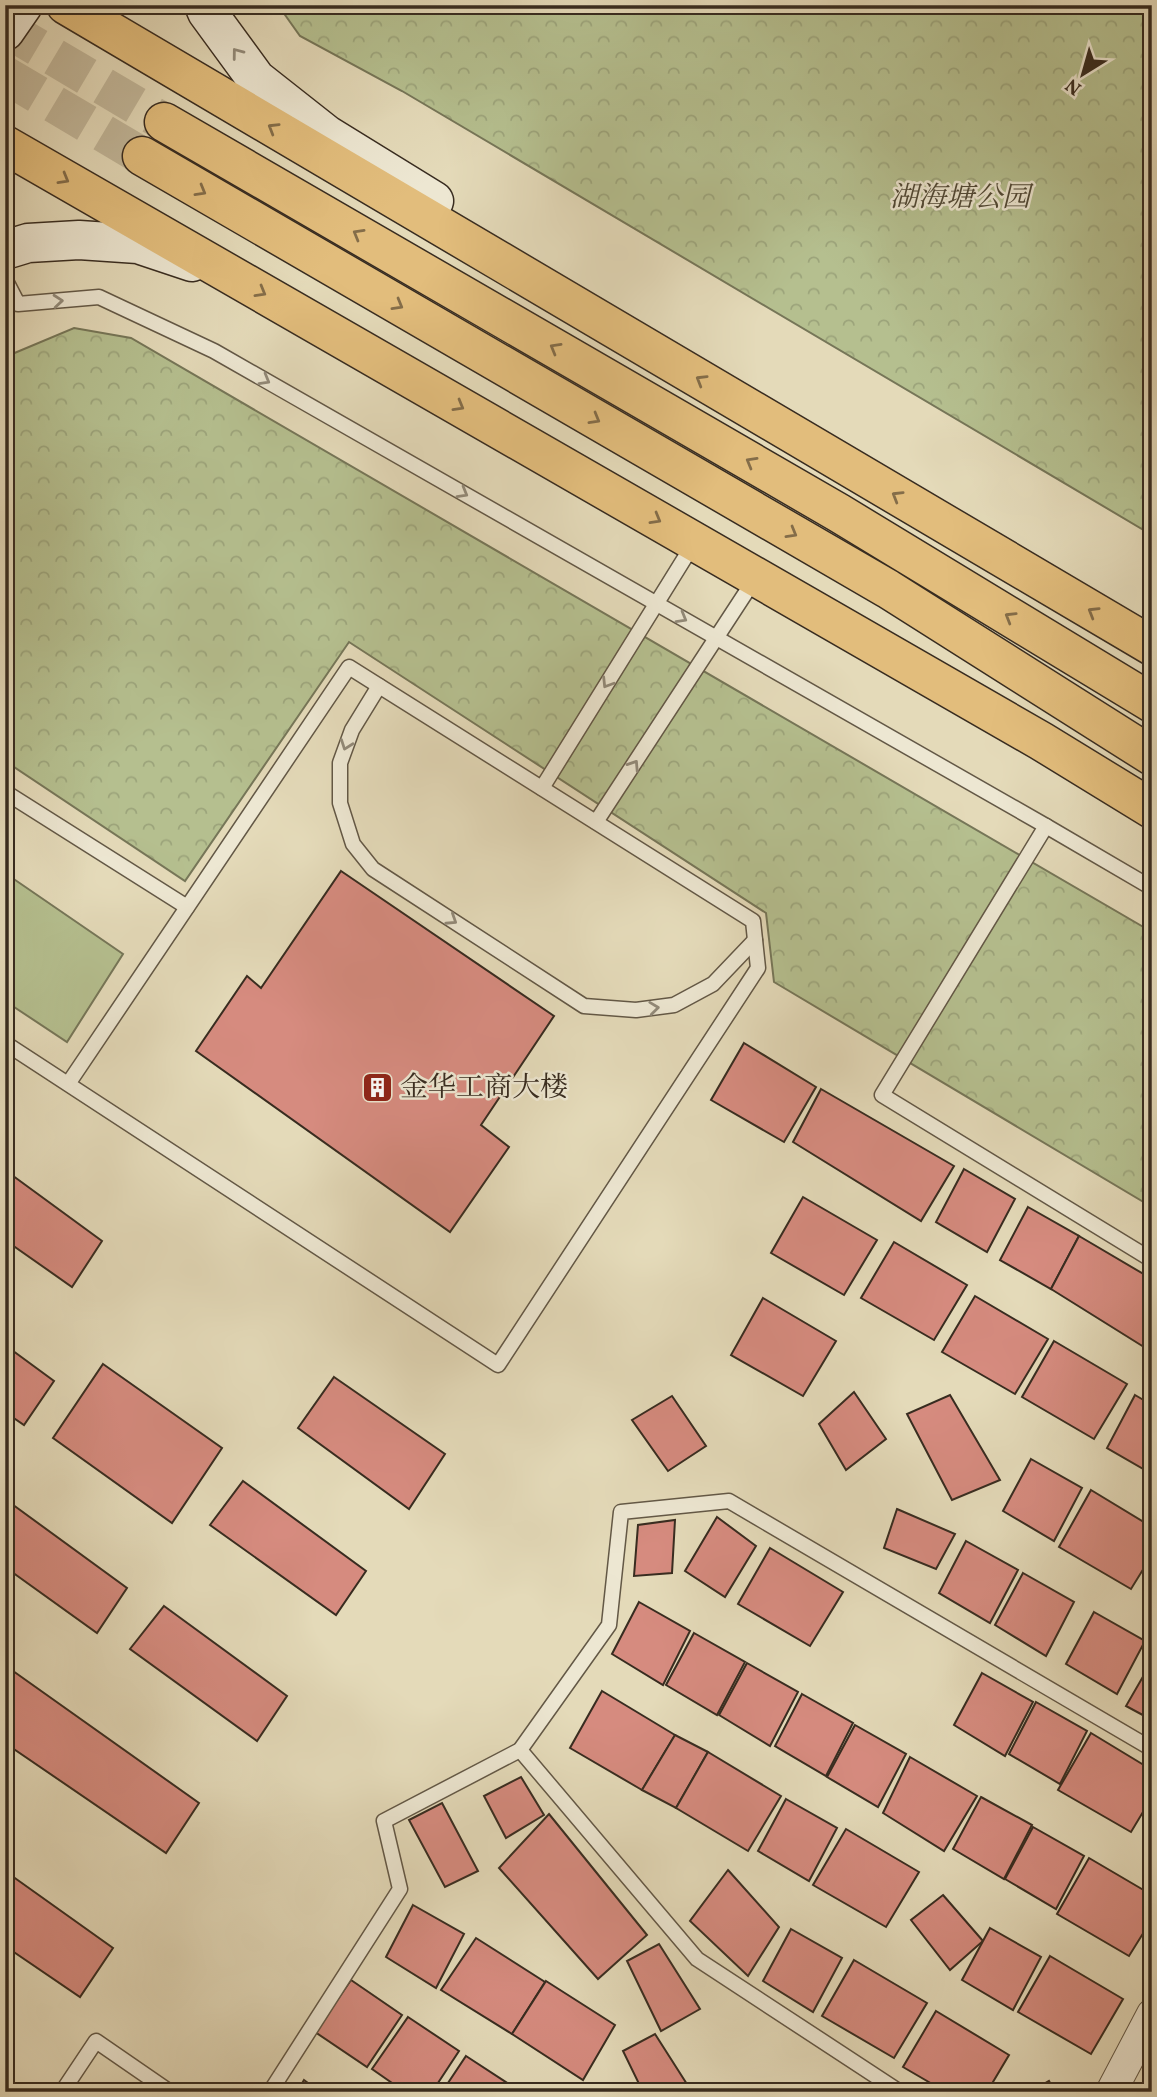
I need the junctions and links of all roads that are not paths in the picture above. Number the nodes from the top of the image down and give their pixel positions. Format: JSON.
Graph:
{"nodes":[{"id":1,"x":23,"y":5,"type":"edge"},
{"id":2,"x":66,"y":5,"type":"edge"},
{"id":3,"x":204,"y":5,"type":"edge"},
{"id":4,"x":5,"y":32,"type":"edge"},
{"id":5,"x":164,"y":122,"type":"tunnel mouth"},
{"id":6,"x":5,"y":145,"type":"edge"},
{"id":7,"x":142,"y":156,"type":"tunnel mouth"},
{"id":8,"x":5,"y":250,"type":"edge"},
{"id":9,"x":228,"y":273,"type":"junction"},
{"id":10,"x":5,"y":279,"type":"edge"},
{"id":11,"x":12,"y":306,"type":"edge"},
{"id":12,"x":669,"y":361,"type":"junction"},
{"id":13,"x":695,"y":542,"type":"junction"},
{"id":14,"x":757,"y":577,"type":"junction"},
{"id":15,"x":656,"y":603,"type":"junction"},
{"id":16,"x":717,"y":638,"type":"junction"},
{"id":17,"x":1152,"y":646,"type":"edge"},
{"id":18,"x":379,"y":686,"type":"junction"},
{"id":19,"x":1152,"y":703,"type":"edge"},
{"id":20,"x":1152,"y":756,"type":"edge"},
{"id":21,"x":542,"y":788,"type":"junction"},
{"id":22,"x":5,"y":792,"type":"edge"},
{"id":23,"x":1152,"y":809,"type":"edge"},
{"id":24,"x":596,"y":822,"type":"junction"},
{"id":25,"x":1046,"y":825,"type":"junction"},
{"id":26,"x":1152,"y":888,"type":"edge"},
{"id":27,"x":187,"y":908,"type":"junction"},
{"id":28,"x":755,"y":940,"type":"junction"},
{"id":29,"x":5,"y":1043,"type":"edge"},
{"id":30,"x":68,"y":1084,"type":"junction"},
{"id":31,"x":1152,"y":1260,"type":"edge"},
{"id":32,"x":1152,"y":1749,"type":"edge"},
{"id":33,"x":520,"y":1750,"type":"junction"},
{"id":34,"x":1152,"y":2014,"type":"edge"},
{"id":35,"x":62,"y":2092,"type":"edge"},
{"id":36,"x":170,"y":2092,"type":"edge"},
{"id":37,"x":270,"y":2092,"type":"edge"},
{"id":38,"x":900,"y":2092,"type":"edge"},
{"id":39,"x":1111,"y":2092,"type":"edge"}],
"edges":[{"from":1,"to":4,"type":"main road"},
{"from":12,"to":2,"type":"main road","one_way":true},
{"from":12,"to":3,"type":"main road","one_way":true},
{"from":19,"to":5,"type":"main road","one_way":true},
{"from":6,"to":9,"type":"main road","one_way":true},
{"from":7,"to":20,"type":"main road","one_way":true},
{"from":8,"to":9,"type":"main road"},
{"from":9,"to":13,"type":"main road","one_way":true},
{"from":10,"to":11,"type":"lane"},
{"from":11,"to":15,"type":"lane","one_way":true},
{"from":17,"to":12,"type":"main road","one_way":true},
{"from":13,"to":14,"type":"main road"},
{"from":13,"to":15,"type":"lane"},
{"from":14,"to":16,"type":"lane"},
{"from":14,"to":23,"type":"main road"},
{"from":15,"to":16,"type":"lane","one_way":true},
{"from":15,"to":21,"type":"lane","one_way":true},
{"from":24,"to":16,"type":"lane","one_way":true},
{"from":16,"to":25,"type":"lane"},
{"from":18,"to":21,"type":"lane"},
{"from":18,"to":27,"type":"lane"},
{"from":18,"to":28,"type":"lane","one_way":true},
{"from":21,"to":24,"type":"lane"},
{"from":22,"to":27,"type":"lane"},
{"from":24,"to":28,"type":"lane"},
{"from":25,"to":26,"type":"lane"},
{"from":25,"to":31,"type":"lane"},
{"from":27,"to":30,"type":"lane"},
{"from":28,"to":30,"type":"lane"},
{"from":29,"to":30,"type":"lane"},
{"from":32,"to":33,"type":"lane"},
{"from":33,"to":37,"type":"lane"},
{"from":33,"to":38,"type":"lane"},
{"from":34,"to":39,"type":"street"},
{"from":35,"to":36,"type":"lane"}]}
